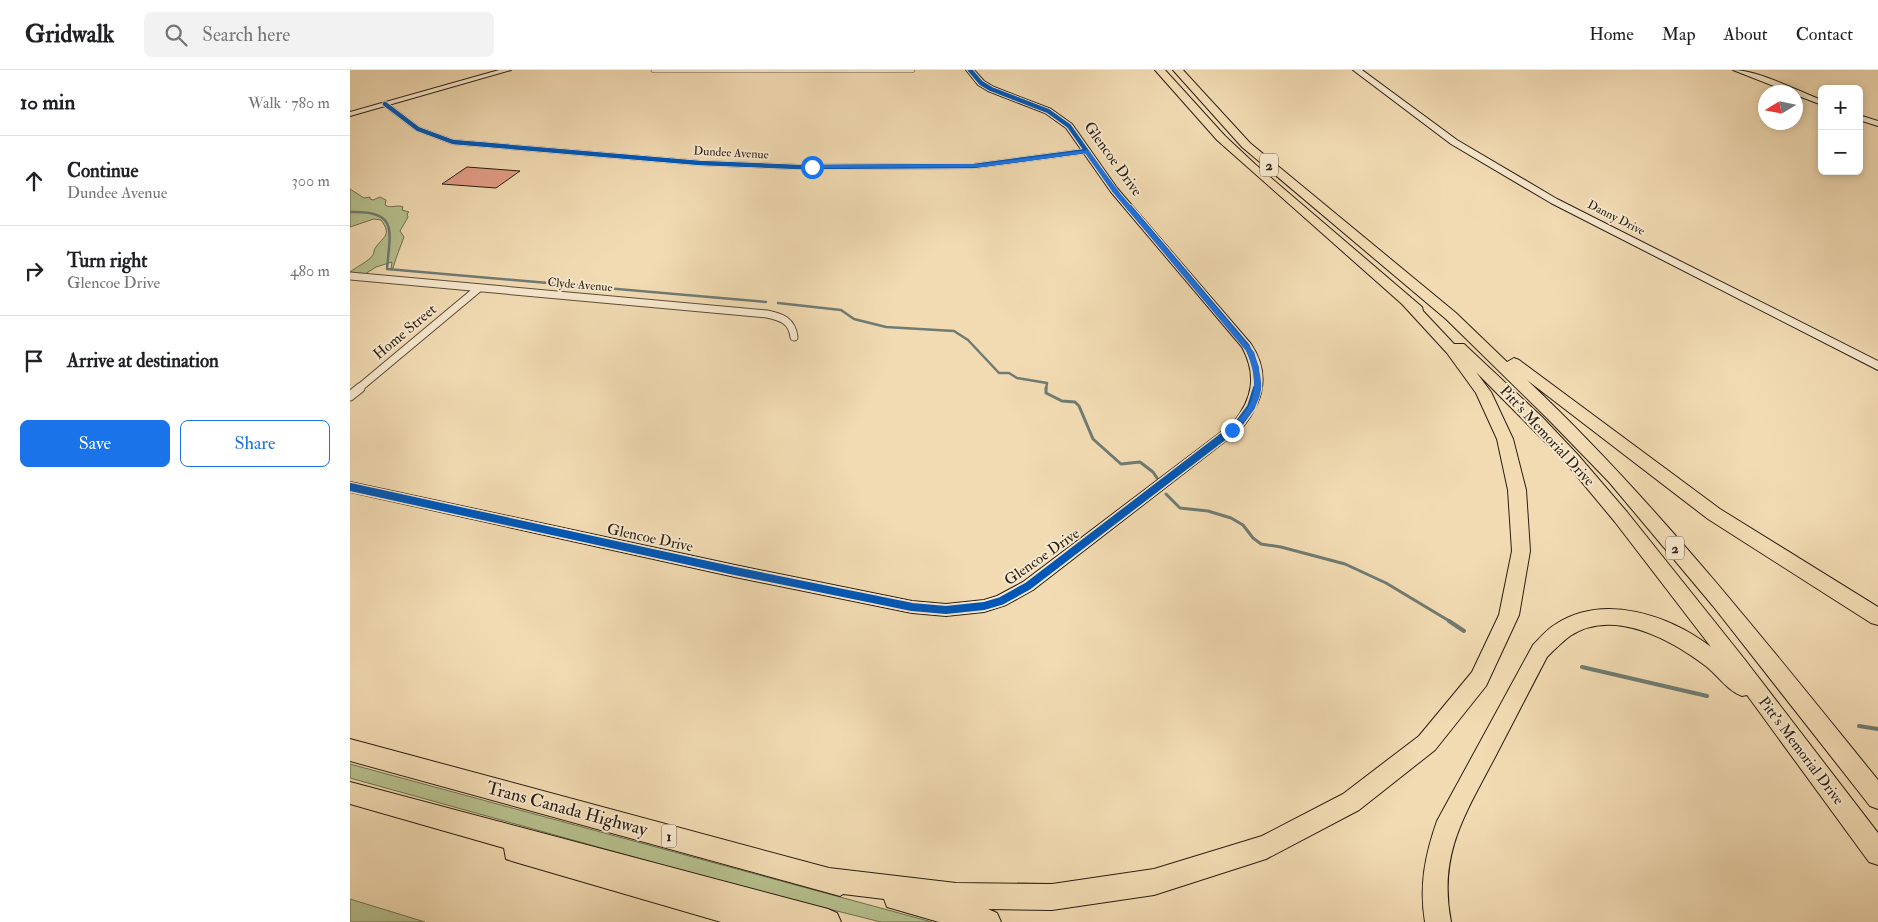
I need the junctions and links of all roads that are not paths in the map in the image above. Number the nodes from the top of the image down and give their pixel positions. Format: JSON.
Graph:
{"nodes":[{"id":1,"x":507,"y":70,"type":"edge"},
{"id":2,"x":654,"y":70,"type":"edge"},
{"id":3,"x":912,"y":70,"type":"edge"},
{"id":4,"x":970,"y":70,"type":"edge"},
{"id":5,"x":1160,"y":70,"type":"edge"},
{"id":6,"x":1178,"y":70,"type":"edge"},
{"id":7,"x":1357,"y":70,"type":"edge"},
{"id":8,"x":1737,"y":70,"type":"edge"},
{"id":9,"x":1775,"y":85,"type":"edge"},
{"id":10,"x":1803,"y":96,"type":"edge"},
{"id":11,"x":1818,"y":102,"type":"edge"},
{"id":12,"x":386,"y":104,"type":"junction"},
{"id":13,"x":350,"y":114,"type":"edge"},
{"id":14,"x":1863,"y":118,"type":"edge"},
{"id":15,"x":1878,"y":124,"type":"edge"},
{"id":16,"x":1086,"y":151,"type":"junction"},
{"id":17,"x":350,"y":276,"type":"edge"},
{"id":18,"x":479,"y":288,"type":"junction"},
{"id":19,"x":1408,"y":303,"type":"junction"},
{"id":20,"x":1451,"y":316,"type":"junction"},
{"id":21,"x":794,"y":338,"type":"dead end"},
{"id":22,"x":1878,"y":366,"type":"edge"},
{"id":23,"x":350,"y":396,"type":"edge"},
{"id":24,"x":350,"y":486,"type":"edge"},
{"id":25,"x":1878,"y":617,"type":"edge"},
{"id":26,"x":1783,"y":728,"type":"junction"},
{"id":27,"x":350,"y":750,"type":"edge"},
{"id":28,"x":350,"y":793,"type":"edge"},
{"id":29,"x":1878,"y":798,"type":"edge"},
{"id":30,"x":451,"y":822,"type":"junction"},
{"id":31,"x":1878,"y":853,"type":"edge"},
{"id":32,"x":829,"y":880,"type":"junction"},
{"id":33,"x":766,"y":922,"type":"edge"},
{"id":34,"x":828,"y":922,"type":"edge"},
{"id":35,"x":988,"y":922,"type":"edge"},
{"id":36,"x":1438,"y":922,"type":"edge"}],
"edges":[{"from":1,"to":12,"type":"street"},
{"from":2,"to":3,"type":"street"},
{"from":4,"to":16,"type":"street","name":"Glencoe Drive"},
{"from":5,"to":19,"type":"highway","name":"Pitt's Memorial Drive","number":"2"},
{"from":6,"to":20,"type":"highway","name":"Pitt's Memorial Drive","number":"2"},
{"from":7,"to":22,"type":"street","name":"Danny Drive"},
{"from":8,"to":9,"type":"street"},
{"from":10,"to":11,"type":"street"},
{"from":12,"to":13,"type":"street"},
{"from":12,"to":16,"type":"street","name":"Dundee Avenue"},
{"from":14,"to":15,"type":"street"},
{"from":16,"to":24,"type":"street","name":"Glencoe Drive"},
{"from":17,"to":18,"type":"street","name":"Clyde Avenue"},
{"from":18,"to":21,"type":"street","name":"Clyde Avenue"},
{"from":18,"to":23,"type":"street","name":"Home Street"},
{"from":19,"to":26,"type":"highway","name":"Pitt's Memorial Drive","number":"2"},
{"from":19,"to":32,"type":"highway"},
{"from":20,"to":25,"type":"highway"},
{"from":20,"to":29,"type":"highway","name":"Pitt's Memorial Drive","number":"2"},
{"from":26,"to":31,"type":"highway","name":"Pitt's Memorial Drive","number":"2"},
{"from":26,"to":36,"type":"highway"},
{"from":27,"to":32,"type":"highway","name":"Trans Canada Highway","number":"1"},
{"from":28,"to":30,"type":"highway"},
{"from":30,"to":33,"type":"highway"},
{"from":30,"to":34,"type":"highway"},
{"from":32,"to":35,"type":"highway","name":"Trans Canada Highway","number":"1"}]}
